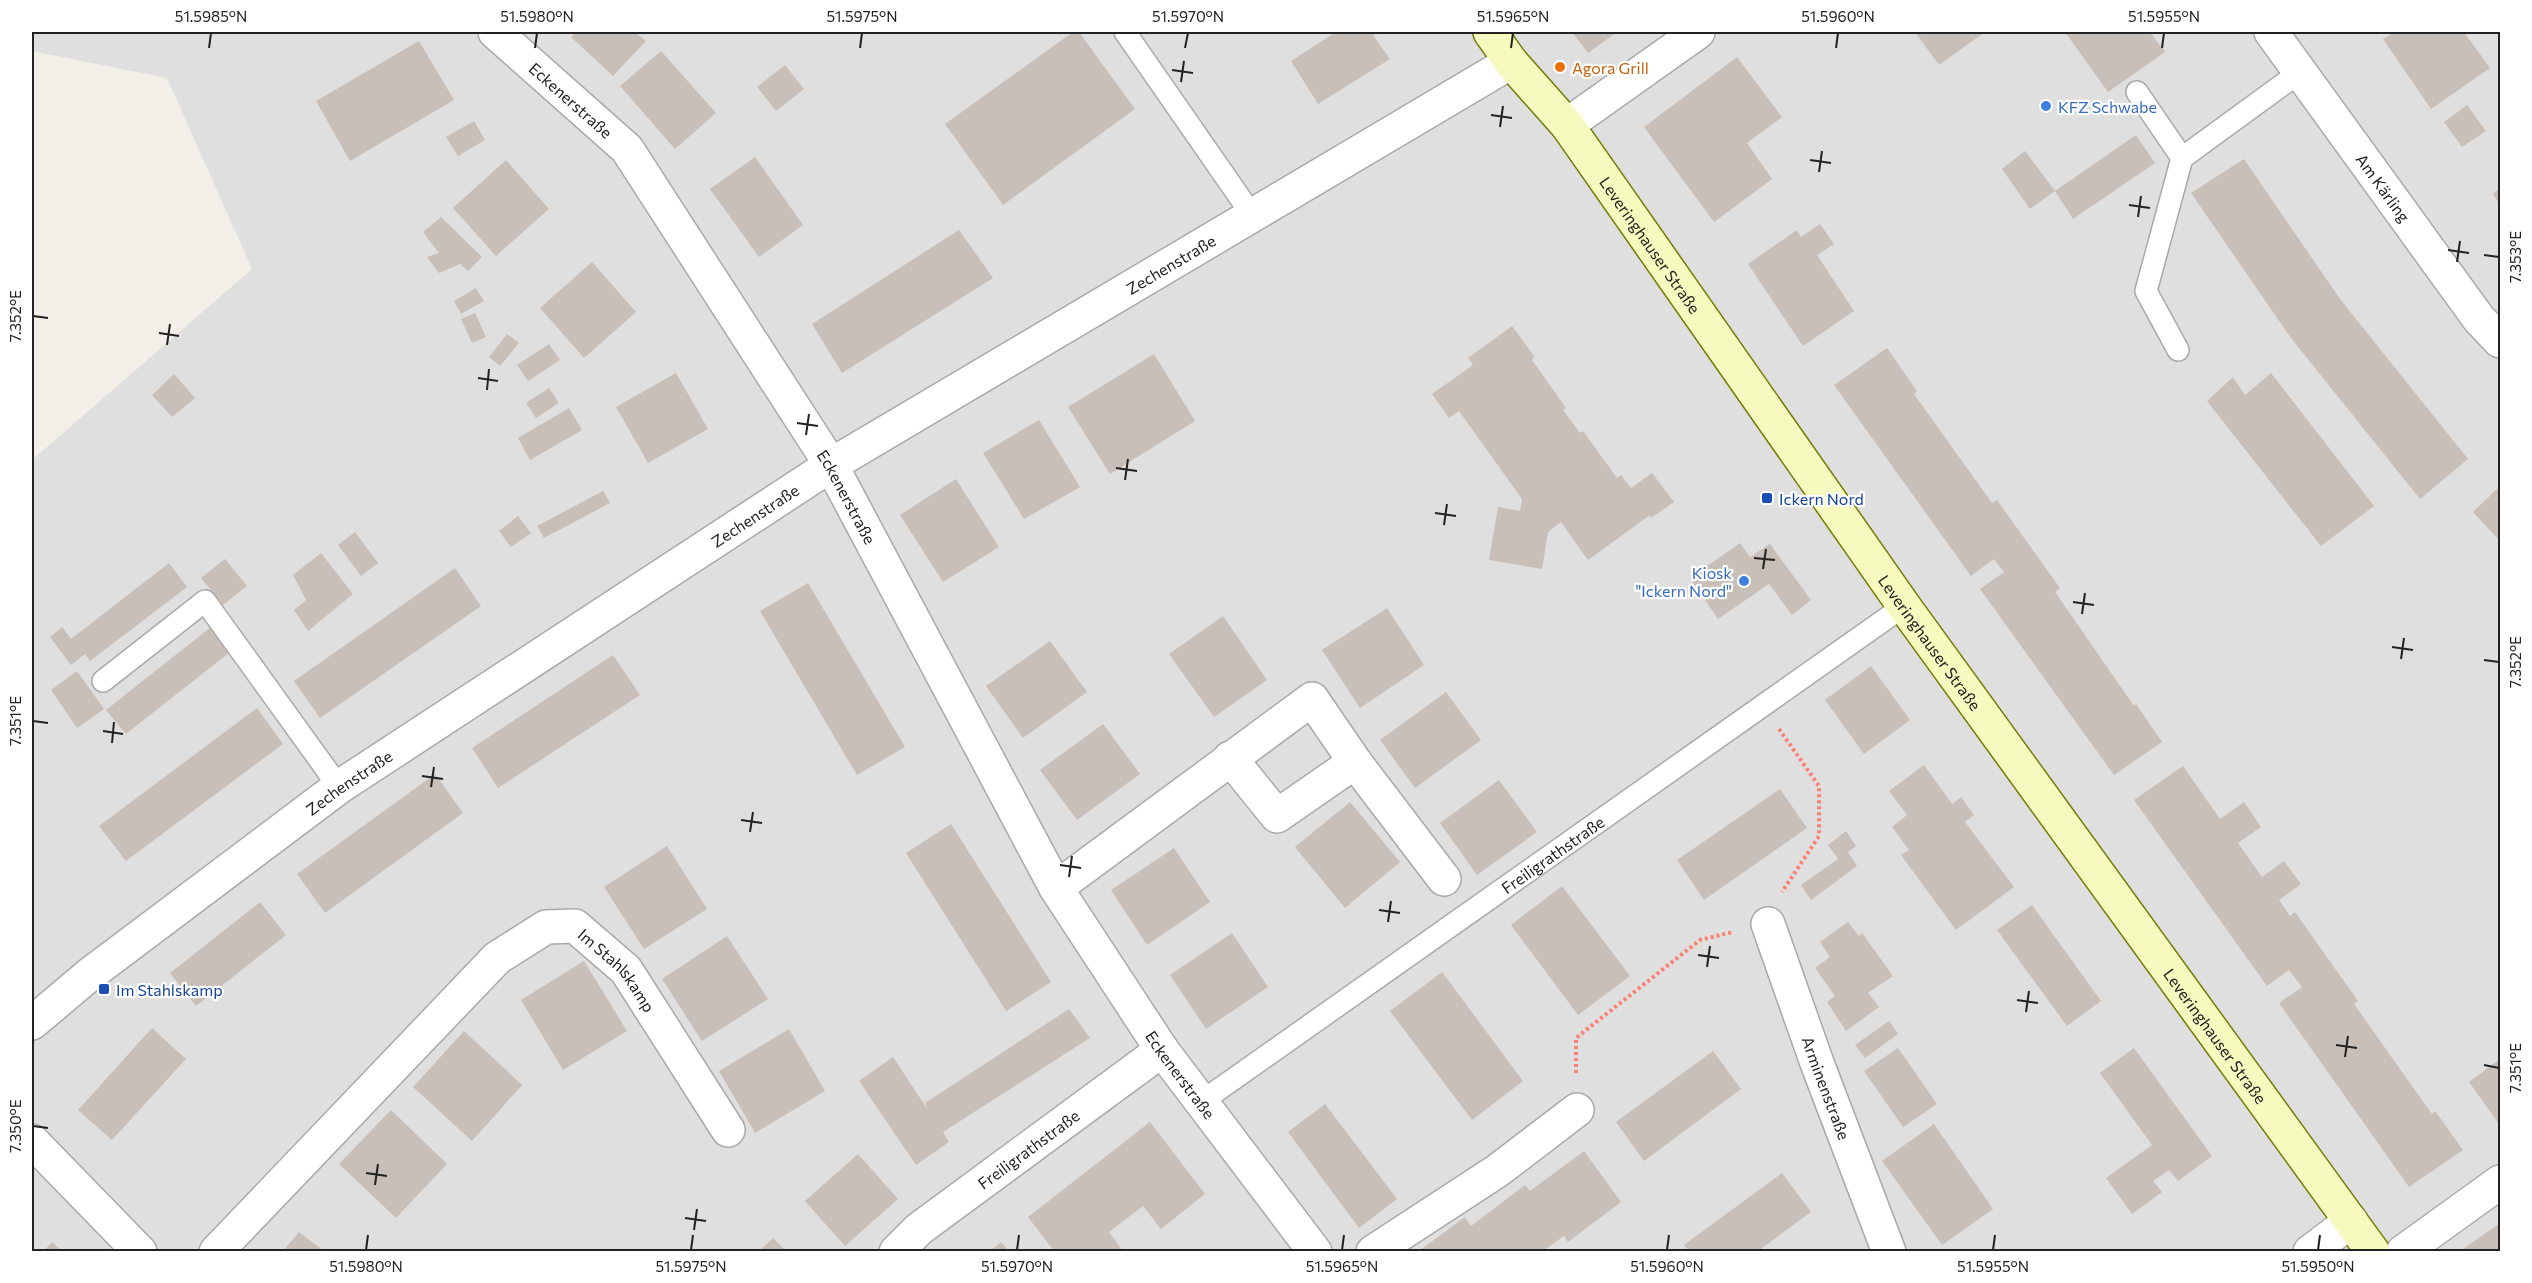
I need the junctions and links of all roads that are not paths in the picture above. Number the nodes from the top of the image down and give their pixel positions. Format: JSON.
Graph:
{"nodes":[{"id":1,"x":495,"y":32,"type":"edge"},
{"id":2,"x":1125,"y":32,"type":"edge"},
{"id":3,"x":1490,"y":32,"type":"edge"},
{"id":4,"x":1698,"y":32,"type":"edge"},
{"id":5,"x":2271,"y":32,"type":"edge"},
{"id":6,"x":1511,"y":62,"type":"junction"},
{"id":7,"x":2300,"y":72,"type":"junction"},
{"id":8,"x":2137,"y":92,"type":"dead end"},
{"id":9,"x":1567,"y":125,"type":"junction"},
{"id":10,"x":2182,"y":158,"type":"junction"},
{"id":11,"x":1252,"y":215,"type":"junction"},
{"id":12,"x":2500,"y":341,"type":"edge"},
{"id":13,"x":2178,"y":350,"type":"dead end"},
{"id":14,"x":831,"y":465,"type":"junction"},
{"id":15,"x":1904,"y":606,"type":"junction"},
{"id":16,"x":103,"y":681,"type":"dead end"},
{"id":17,"x":1230,"y":758,"type":"junction"},
{"id":18,"x":1354,"y":762,"type":"junction"},
{"id":19,"x":339,"y":787,"type":"junction"},
{"id":20,"x":1444,"y":879,"type":"dead end"},
{"id":21,"x":1056,"y":888,"type":"junction"},
{"id":22,"x":1768,"y":924,"type":"road end"},
{"id":23,"x":32,"y":1023,"type":"edge"},
{"id":24,"x":1162,"y":1050,"type":"junction"},
{"id":25,"x":1201,"y":1102,"type":"junction"},
{"id":26,"x":1577,"y":1110,"type":"road end"},
{"id":27,"x":728,"y":1130,"type":"dead end"},
{"id":28,"x":32,"y":1141,"type":"edge"},
{"id":29,"x":2500,"y":1182,"type":"edge"},
{"id":30,"x":2351,"y":1221,"type":"junction"},
{"id":31,"x":140,"y":1251,"type":"edge"},
{"id":32,"x":216,"y":1251,"type":"edge"},
{"id":33,"x":896,"y":1251,"type":"edge"},
{"id":34,"x":1315,"y":1251,"type":"edge"},
{"id":35,"x":1373,"y":1251,"type":"edge"},
{"id":36,"x":1889,"y":1251,"type":"edge"},
{"id":37,"x":2310,"y":1251,"type":"edge"},
{"id":38,"x":2373,"y":1251,"type":"edge"},
{"id":39,"x":2403,"y":1251,"type":"edge"}],
"edges":[{"from":1,"to":14,"type":"street","name":"Eckenerstraße"},
{"from":2,"to":11,"type":"lane"},
{"from":3,"to":6,"type":"main road","name":"Leveringhauser Straße"},
{"from":4,"to":9,"type":"street"},
{"from":5,"to":7,"type":"street","name":"Am Kärling"},
{"from":6,"to":9,"type":"main road","name":"Leveringhauser Straße"},
{"from":6,"to":11,"type":"street","name":"Zechenstraße"},
{"from":7,"to":10,"type":"lane"},
{"from":7,"to":12,"type":"street","name":"Am Kärling"},
{"from":8,"to":10,"type":"lane"},
{"from":9,"to":15,"type":"main road","name":"Leveringhauser Straße"},
{"from":10,"to":13,"type":"lane"},
{"from":11,"to":14,"type":"street","name":"Zechenstraße"},
{"from":14,"to":19,"type":"street","name":"Zechenstraße"},
{"from":14,"to":21,"type":"street","name":"Eckenerstraße"},
{"from":15,"to":25,"type":"lane","name":"Freiligrathstraße"},
{"from":15,"to":30,"type":"main road","name":"Leveringhauser Straße"},
{"from":16,"to":19,"type":"lane"},
{"from":17,"to":18,"type":"street"},
{"from":17,"to":18,"type":"street"},
{"from":17,"to":21,"type":"street"},
{"from":18,"to":20,"type":"street"},
{"from":19,"to":23,"type":"street","name":"Zechenstraße"},
{"from":21,"to":24,"type":"street","name":"Eckenerstraße"},
{"from":22,"to":36,"type":"street","name":"Arminenstraße"},
{"from":24,"to":25,"type":"street","name":"Eckenerstraße"},
{"from":24,"to":33,"type":"street","name":"Freiligrathstraße"},
{"from":25,"to":34,"type":"street","name":"Eckenerstraße"},
{"from":26,"to":35,"type":"street"},
{"from":27,"to":32,"type":"street","name":"Im Stahlskamp"},
{"from":28,"to":31,"type":"street"},
{"from":29,"to":39,"type":"street"},
{"from":30,"to":37,"type":"street"},
{"from":30,"to":38,"type":"main road","name":"Leveringhauser Straße"}]}
